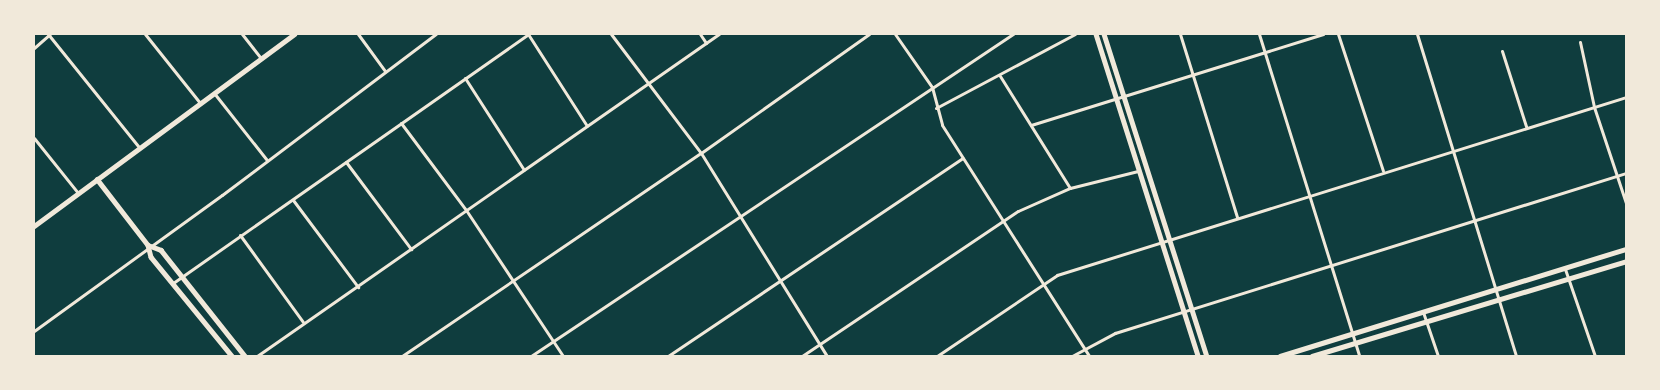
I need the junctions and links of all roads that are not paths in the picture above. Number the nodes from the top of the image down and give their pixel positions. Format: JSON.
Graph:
{"nodes":[{"id":1,"x":49,"y":34,"type":"edge"},
{"id":2,"x":145,"y":34,"type":"edge"},
{"id":3,"x":242,"y":34,"type":"edge"},
{"id":4,"x":294,"y":34,"type":"edge"},
{"id":5,"x":358,"y":34,"type":"edge"},
{"id":6,"x":436,"y":34,"type":"edge"},
{"id":7,"x":528,"y":34,"type":"edge"},
{"id":8,"x":612,"y":34,"type":"edge"},
{"id":9,"x":700,"y":34,"type":"edge"},
{"id":10,"x":720,"y":34,"type":"edge"},
{"id":11,"x":869,"y":34,"type":"edge"},
{"id":12,"x":895,"y":34,"type":"edge"},
{"id":13,"x":1013,"y":34,"type":"edge"},
{"id":14,"x":1075,"y":34,"type":"edge"},
{"id":15,"x":1096,"y":34,"type":"edge"},
{"id":16,"x":1104,"y":34,"type":"edge"},
{"id":17,"x":1180,"y":34,"type":"edge"},
{"id":18,"x":1259,"y":34,"type":"edge"},
{"id":19,"x":1322,"y":34,"type":"edge"},
{"id":20,"x":1338,"y":34,"type":"edge"},
{"id":21,"x":1416,"y":34,"type":"edge"},
{"id":22,"x":1580,"y":42,"type":"dead end"},
{"id":23,"x":706,"y":43,"type":"junction"},
{"id":24,"x":34,"y":48,"type":"edge"},
{"id":25,"x":1502,"y":51,"type":"dead end"},
{"id":26,"x":1264,"y":52,"type":"junction"},
{"id":27,"x":261,"y":58,"type":"junction"},
{"id":28,"x":385,"y":71,"type":"junction"},
{"id":29,"x":1192,"y":75,"type":"junction"},
{"id":30,"x":1000,"y":76,"type":"junction"},
{"id":31,"x":465,"y":78,"type":"junction"},
{"id":32,"x":648,"y":84,"type":"junction"},
{"id":33,"x":932,"y":87,"type":"junction"},
{"id":34,"x":214,"y":93,"type":"junction"},
{"id":35,"x":1122,"y":95,"type":"junction"},
{"id":36,"x":1116,"y":96,"type":"junction"},
{"id":37,"x":1626,"y":96,"type":"edge"},
{"id":38,"x":200,"y":103,"type":"junction"},
{"id":39,"x":1594,"y":107,"type":"junction"},
{"id":40,"x":936,"y":108,"type":"junction"},
{"id":41,"x":401,"y":123,"type":"junction"},
{"id":42,"x":1031,"y":125,"type":"junction"},
{"id":43,"x":587,"y":126,"type":"junction"},
{"id":44,"x":1526,"y":126,"type":"junction"},
{"id":45,"x":34,"y":138,"type":"edge"},
{"id":46,"x":140,"y":147,"type":"junction"},
{"id":47,"x":1452,"y":151,"type":"junction"},
{"id":48,"x":701,"y":153,"type":"junction"},
{"id":49,"x":963,"y":158,"type":"junction"},
{"id":50,"x":267,"y":160,"type":"junction"},
{"id":51,"x":346,"y":162,"type":"junction"},
{"id":52,"x":524,"y":170,"type":"junction"},
{"id":53,"x":1138,"y":171,"type":"junction"},
{"id":54,"x":1383,"y":171,"type":"junction"},
{"id":55,"x":1626,"y":172,"type":"edge"},
{"id":56,"x":1616,"y":176,"type":"junction"},
{"id":57,"x":97,"y":179,"type":"junction"},
{"id":58,"x":1070,"y":188,"type":"junction"},
{"id":59,"x":78,"y":193,"type":"junction"},
{"id":60,"x":1310,"y":194,"type":"junction"},
{"id":61,"x":293,"y":200,"type":"junction"},
{"id":62,"x":1626,"y":203,"type":"edge"},
{"id":63,"x":466,"y":210,"type":"junction"},
{"id":64,"x":1237,"y":217,"type":"junction"},
{"id":65,"x":739,"y":218,"type":"junction"},
{"id":66,"x":1003,"y":220,"type":"junction"},
{"id":67,"x":1474,"y":221,"type":"junction"},
{"id":68,"x":34,"y":226,"type":"edge"},
{"id":69,"x":240,"y":235,"type":"junction"},
{"id":70,"x":1168,"y":240,"type":"junction"},
{"id":71,"x":1160,"y":243,"type":"junction"},
{"id":72,"x":148,"y":245,"type":"junction"},
{"id":73,"x":1626,"y":249,"type":"edge"},
{"id":74,"x":410,"y":250,"type":"junction"},
{"id":75,"x":1626,"y":261,"type":"edge"},
{"id":76,"x":1333,"y":265,"type":"junction"},
{"id":77,"x":1565,"y":270,"type":"junction"},
{"id":78,"x":182,"y":277,"type":"junction"},
{"id":79,"x":1567,"y":278,"type":"junction"},
{"id":80,"x":513,"y":280,"type":"junction"},
{"id":81,"x":780,"y":280,"type":"junction"},
{"id":82,"x":1044,"y":282,"type":"junction"},
{"id":83,"x":174,"y":283,"type":"junction"},
{"id":84,"x":358,"y":286,"type":"junction"},
{"id":85,"x":1495,"y":290,"type":"junction"},
{"id":86,"x":1498,"y":298,"type":"junction"},
{"id":87,"x":1192,"y":311,"type":"junction"},
{"id":88,"x":1422,"y":312,"type":"junction"},
{"id":89,"x":1182,"y":314,"type":"junction"},
{"id":90,"x":1426,"y":321,"type":"junction"},
{"id":91,"x":303,"y":322,"type":"junction"},
{"id":92,"x":35,"y":328,"type":"edge"},
{"id":93,"x":1354,"y":334,"type":"junction"},
{"id":94,"x":553,"y":342,"type":"junction"},
{"id":95,"x":1356,"y":343,"type":"junction"},
{"id":96,"x":819,"y":345,"type":"junction"},
{"id":97,"x":1084,"y":348,"type":"junction"},
{"id":98,"x":232,"y":356,"type":"edge"},
{"id":99,"x":245,"y":356,"type":"edge"},
{"id":100,"x":257,"y":356,"type":"edge"},
{"id":101,"x":402,"y":356,"type":"edge"},
{"id":102,"x":531,"y":356,"type":"edge"},
{"id":103,"x":563,"y":356,"type":"edge"},
{"id":104,"x":668,"y":356,"type":"edge"},
{"id":105,"x":802,"y":356,"type":"edge"},
{"id":106,"x":827,"y":356,"type":"edge"},
{"id":107,"x":937,"y":356,"type":"edge"},
{"id":108,"x":1072,"y":356,"type":"edge"},
{"id":109,"x":1089,"y":356,"type":"edge"},
{"id":110,"x":1198,"y":356,"type":"edge"},
{"id":111,"x":1206,"y":356,"type":"edge"},
{"id":112,"x":1280,"y":356,"type":"edge"},
{"id":113,"x":1312,"y":356,"type":"edge"},
{"id":114,"x":1360,"y":356,"type":"edge"},
{"id":115,"x":1438,"y":356,"type":"edge"},
{"id":116,"x":1516,"y":356,"type":"edge"},
{"id":117,"x":1594,"y":356,"type":"edge"}],
"edges":[{"from":1,"to":24,"type":"street"},
{"from":1,"to":46,"type":"street"},
{"from":2,"to":38,"type":"street"},
{"from":3,"to":27,"type":"street"},
{"from":4,"to":27,"type":"street"},
{"from":5,"to":28,"type":"street"},
{"from":6,"to":28,"type":"street"},
{"from":7,"to":31,"type":"street"},
{"from":7,"to":43,"type":"street"},
{"from":8,"to":32,"type":"street"},
{"from":9,"to":23,"type":"street"},
{"from":10,"to":23,"type":"street"},
{"from":11,"to":48,"type":"street"},
{"from":12,"to":33,"type":"street"},
{"from":13,"to":33,"type":"street"},
{"from":14,"to":30,"type":"street"},
{"from":15,"to":36,"type":"street"},
{"from":16,"to":35,"type":"street"},
{"from":17,"to":29,"type":"street"},
{"from":18,"to":26,"type":"street"},
{"from":19,"to":26,"type":"street"},
{"from":20,"to":54,"type":"street"},
{"from":21,"to":47,"type":"street"},
{"from":22,"to":39,"type":"street"},
{"from":23,"to":32,"type":"street"},
{"from":25,"to":44,"type":"street"},
{"from":26,"to":29,"type":"street"},
{"from":26,"to":60,"type":"street"},
{"from":27,"to":34,"type":"street"},
{"from":28,"to":50,"type":"street"},
{"from":29,"to":35,"type":"street"},
{"from":29,"to":64,"type":"street"},
{"from":30,"to":40,"type":"street"},
{"from":30,"to":42,"type":"street"},
{"from":31,"to":41,"type":"street"},
{"from":31,"to":52,"type":"street"},
{"from":32,"to":43,"type":"street"},
{"from":32,"to":48,"type":"street"},
{"from":33,"to":40,"type":"street"},
{"from":33,"to":65,"type":"street"},
{"from":34,"to":38,"type":"street"},
{"from":34,"to":50,"type":"street"},
{"from":35,"to":36,"type":"street"},
{"from":35,"to":70,"type":"street"},
{"from":36,"to":42,"type":"street"},
{"from":36,"to":53,"type":"street"},
{"from":37,"to":39,"type":"street"},
{"from":38,"to":46,"type":"street"},
{"from":39,"to":44,"type":"street"},
{"from":39,"to":56,"type":"street"},
{"from":40,"to":49,"type":"street"},
{"from":41,"to":51,"type":"street"},
{"from":41,"to":63,"type":"street"},
{"from":42,"to":58,"type":"street"},
{"from":43,"to":52,"type":"street"},
{"from":44,"to":47,"type":"street"},
{"from":45,"to":59,"type":"street"},
{"from":46,"to":57,"type":"street"},
{"from":47,"to":54,"type":"street"},
{"from":47,"to":67,"type":"street"},
{"from":48,"to":65,"type":"street"},
{"from":48,"to":80,"type":"street"},
{"from":49,"to":66,"type":"street"},
{"from":49,"to":81,"type":"street"},
{"from":50,"to":72,"type":"street"},
{"from":51,"to":61,"type":"street"},
{"from":51,"to":74,"type":"street"},
{"from":52,"to":63,"type":"street"},
{"from":53,"to":58,"type":"street"},
{"from":53,"to":71,"type":"street"},
{"from":54,"to":60,"type":"street"},
{"from":55,"to":56,"type":"street"},
{"from":56,"to":62,"type":"street"},
{"from":56,"to":67,"type":"street"},
{"from":57,"to":59,"type":"street"},
{"from":57,"to":72,"type":"street"},
{"from":58,"to":66,"type":"street"},
{"from":59,"to":68,"type":"street"},
{"from":60,"to":64,"type":"street"},
{"from":60,"to":76,"type":"street"},
{"from":61,"to":69,"type":"street"},
{"from":61,"to":84,"type":"street"},
{"from":63,"to":74,"type":"street"},
{"from":63,"to":80,"type":"street"},
{"from":64,"to":70,"type":"street"},
{"from":65,"to":81,"type":"street"},
{"from":65,"to":94,"type":"street"},
{"from":66,"to":82,"type":"street"},
{"from":66,"to":96,"type":"street"},
{"from":67,"to":76,"type":"street"},
{"from":67,"to":85,"type":"street"},
{"from":69,"to":78,"type":"street"},
{"from":69,"to":91,"type":"street"},
{"from":70,"to":71,"type":"street"},
{"from":70,"to":87,"type":"street"},
{"from":71,"to":82,"type":"street"},
{"from":71,"to":89,"type":"street"},
{"from":72,"to":78,"type":"street"},
{"from":72,"to":83,"type":"street"},
{"from":72,"to":92,"type":"street"},
{"from":73,"to":77,"type":"street"},
{"from":74,"to":84,"type":"street"},
{"from":75,"to":79,"type":"street"},
{"from":76,"to":87,"type":"street"},
{"from":76,"to":93,"type":"street"},
{"from":77,"to":79,"type":"street"},
{"from":77,"to":85,"type":"street"},
{"from":78,"to":83,"type":"street"},
{"from":78,"to":99,"type":"street"},
{"from":79,"to":86,"type":"street"},
{"from":79,"to":117,"type":"street"},
{"from":80,"to":94,"type":"street"},
{"from":80,"to":101,"type":"street"},
{"from":81,"to":96,"type":"street"},
{"from":81,"to":104,"type":"street"},
{"from":82,"to":97,"type":"street"},
{"from":82,"to":107,"type":"street"},
{"from":83,"to":98,"type":"street"},
{"from":84,"to":91,"type":"street"},
{"from":85,"to":86,"type":"street"},
{"from":85,"to":88,"type":"street"},
{"from":86,"to":90,"type":"street"},
{"from":86,"to":116,"type":"street"},
{"from":87,"to":89,"type":"street"},
{"from":87,"to":111,"type":"street"},
{"from":88,"to":90,"type":"street"},
{"from":88,"to":93,"type":"street"},
{"from":89,"to":97,"type":"street"},
{"from":89,"to":110,"type":"street"},
{"from":90,"to":95,"type":"street"},
{"from":90,"to":115,"type":"street"},
{"from":91,"to":100,"type":"street"},
{"from":93,"to":95,"type":"street"},
{"from":93,"to":112,"type":"street"},
{"from":94,"to":102,"type":"street"},
{"from":94,"to":103,"type":"street"},
{"from":95,"to":113,"type":"street"},
{"from":95,"to":114,"type":"street"},
{"from":96,"to":105,"type":"street"},
{"from":96,"to":106,"type":"street"},
{"from":97,"to":108,"type":"street"},
{"from":97,"to":109,"type":"street"}]}
